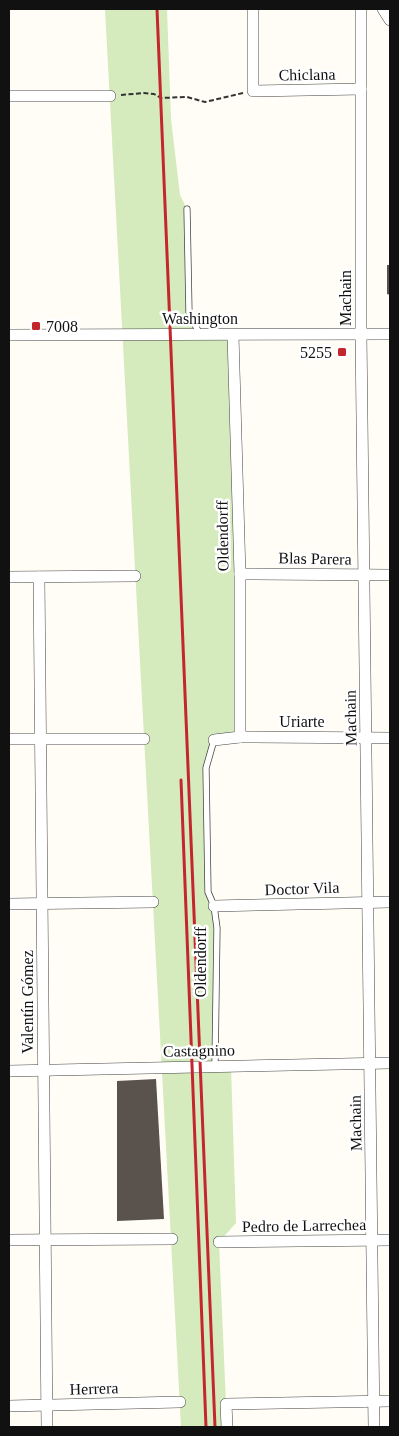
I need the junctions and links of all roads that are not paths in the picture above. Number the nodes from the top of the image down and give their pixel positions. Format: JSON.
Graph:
{"nodes":[{"id":1,"x":253,"y":9,"type":"edge"},
{"id":2,"x":361,"y":9,"type":"edge"},
{"id":3,"x":383,"y":9,"type":"edge"},
{"id":4,"x":390,"y":20,"type":"edge"},
{"id":5,"x":361,"y":89,"type":"junction"},
{"id":6,"x":9,"y":96,"type":"edge"},
{"id":7,"x":110,"y":96,"type":"road end"},
{"id":8,"x":187,"y":209,"type":"dead end"},
{"id":9,"x":199,"y":333,"type":"junction"},
{"id":10,"x":361,"y":334,"type":"junction"},
{"id":11,"x":390,"y":334,"type":"edge"},
{"id":12,"x":233,"y":335,"type":"junction"},
{"id":13,"x":9,"y":336,"type":"edge"},
{"id":14,"x":240,"y":574,"type":"junction"},
{"id":15,"x":365,"y":575,"type":"junction"},
{"id":16,"x":390,"y":575,"type":"edge"},
{"id":17,"x":135,"y":576,"type":"dead end"},
{"id":18,"x":9,"y":577,"type":"edge"},
{"id":19,"x":39,"y":577,"type":"junction"},
{"id":20,"x":240,"y":736,"type":"junction"},
{"id":21,"x":144,"y":738,"type":"dead end"},
{"id":22,"x":367,"y":738,"type":"junction"},
{"id":23,"x":390,"y":738,"type":"edge"},
{"id":24,"x":40,"y":739,"type":"junction"},
{"id":25,"x":9,"y":740,"type":"edge"},
{"id":26,"x":214,"y":740,"type":"joint"},
{"id":27,"x":153,"y":902,"type":"dead end"},
{"id":28,"x":368,"y":902,"type":"junction"},
{"id":29,"x":390,"y":902,"type":"edge"},
{"id":30,"x":42,"y":903,"type":"junction"},
{"id":31,"x":9,"y":904,"type":"edge"},
{"id":32,"x":214,"y":906,"type":"junction"},
{"id":33,"x":370,"y":1063,"type":"junction"},
{"id":34,"x":390,"y":1063,"type":"edge"},
{"id":35,"x":215,"y":1066,"type":"junction"},
{"id":36,"x":9,"y":1070,"type":"edge"},
{"id":37,"x":44,"y":1070,"type":"junction"},
{"id":38,"x":45,"y":1239,"type":"junction"},
{"id":39,"x":172,"y":1239,"type":"dead end"},
{"id":40,"x":9,"y":1240,"type":"edge"},
{"id":41,"x":372,"y":1240,"type":"junction"},
{"id":42,"x":390,"y":1240,"type":"edge"},
{"id":43,"x":219,"y":1242,"type":"dead end"},
{"id":44,"x":390,"y":1401,"type":"edge"},
{"id":45,"x":180,"y":1402,"type":"dead end"},
{"id":46,"x":374,"y":1402,"type":"junction"},
{"id":47,"x":9,"y":1406,"type":"edge"},
{"id":48,"x":47,"y":1406,"type":"junction"},
{"id":49,"x":47,"y":1427,"type":"edge"},
{"id":50,"x":227,"y":1427,"type":"edge"},
{"id":51,"x":374,"y":1427,"type":"edge"}],
"edges":[{"from":1,"to":5,"type":"street","name":"Chiclana"},
{"from":2,"to":5,"type":"street","name":"Machain"},
{"from":3,"to":4,"type":"street"},
{"from":5,"to":10,"type":"street","name":"Machain"},
{"from":6,"to":7,"type":"street"},
{"from":8,"to":9,"type":"lane"},
{"from":9,"to":12,"type":"street","name":"Washington"},
{"from":9,"to":13,"type":"street","name":"Washington"},
{"from":10,"to":11,"type":"street","name":"Washington"},
{"from":10,"to":12,"type":"street","name":"Washington"},
{"from":10,"to":15,"type":"street","name":"Machain"},
{"from":12,"to":14,"type":"street","name":"Oldendorff"},
{"from":14,"to":15,"type":"street","name":"Blas Parera"},
{"from":14,"to":20,"type":"street","name":"Oldendorff"},
{"from":15,"to":16,"type":"street","name":"Blas Parera"},
{"from":15,"to":22,"type":"street","name":"Machain"},
{"from":17,"to":19,"type":"street"},
{"from":18,"to":19,"type":"street"},
{"from":19,"to":24,"type":"street","name":"Valentín Gómez"},
{"from":20,"to":22,"type":"street","name":"Uriarte"},
{"from":20,"to":26,"type":"street","name":"Uriarte"},
{"from":21,"to":24,"type":"street"},
{"from":22,"to":23,"type":"street","name":"Uriarte"},
{"from":22,"to":28,"type":"street","name":"Machain"},
{"from":24,"to":25,"type":"street"},
{"from":24,"to":30,"type":"street","name":"Valentín Gómez"},
{"from":26,"to":32,"type":"lane","name":"Oldendorff"},
{"from":27,"to":30,"type":"street"},
{"from":28,"to":29,"type":"street","name":"Doctor Vila"},
{"from":28,"to":32,"type":"street","name":"Doctor Vila"},
{"from":28,"to":33,"type":"street","name":"Machain"},
{"from":30,"to":31,"type":"street"},
{"from":30,"to":37,"type":"street","name":"Valentín Gómez"},
{"from":32,"to":35,"type":"lane","name":"Oldendorff"},
{"from":33,"to":34,"type":"street","name":"Castagnino"},
{"from":33,"to":35,"type":"street","name":"Castagnino"},
{"from":33,"to":41,"type":"street","name":"Machain"},
{"from":35,"to":37,"type":"street","name":"Castagnino"},
{"from":36,"to":37,"type":"street","name":"Castagnino"},
{"from":37,"to":38,"type":"street","name":"Valentín Gómez"},
{"from":38,"to":39,"type":"street"},
{"from":38,"to":40,"type":"street"},
{"from":38,"to":48,"type":"street","name":"Valentín Gómez"},
{"from":41,"to":42,"type":"street","name":"Pedro de Larrechea"},
{"from":41,"to":43,"type":"street","name":"Pedro de Larrechea"},
{"from":41,"to":46,"type":"street","name":"Machain"},
{"from":44,"to":46,"type":"street"},
{"from":45,"to":48,"type":"street","name":"Herrera"},
{"from":46,"to":50,"type":"street"},
{"from":46,"to":51,"type":"street","name":"Machain"},
{"from":47,"to":48,"type":"street","name":"Herrera"},
{"from":48,"to":49,"type":"street","name":"Valentín Gómez"}]}
